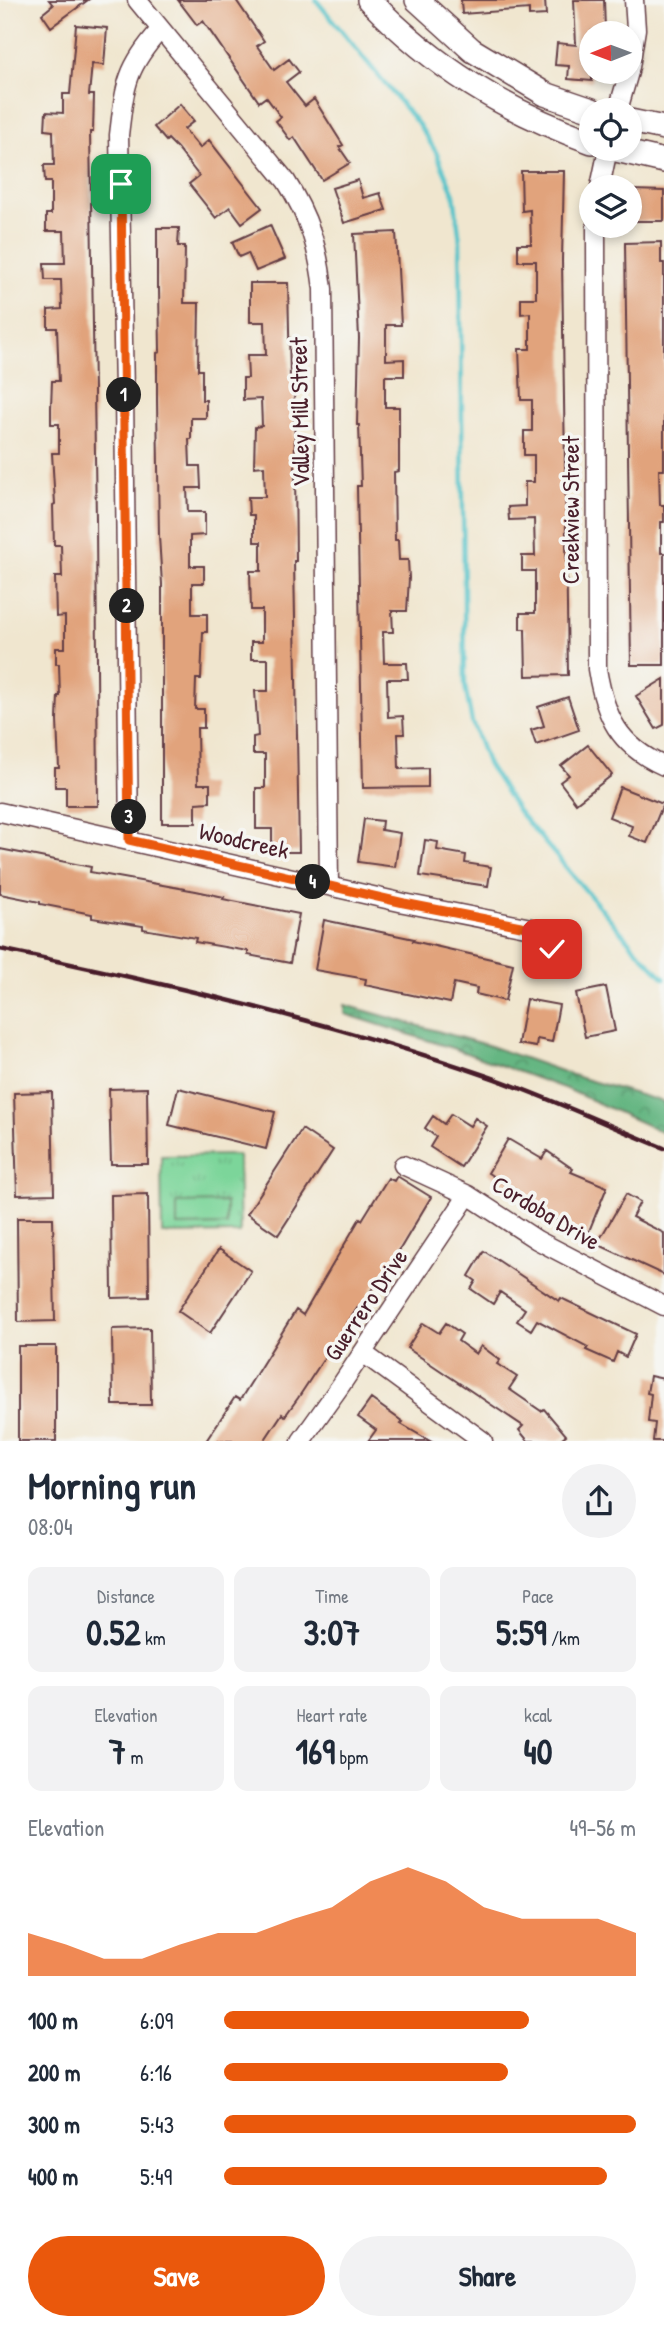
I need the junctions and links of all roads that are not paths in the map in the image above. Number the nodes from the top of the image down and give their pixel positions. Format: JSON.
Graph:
{"nodes":[{"id":1,"x":137,"y":0,"type":"edge"},
{"id":2,"x":369,"y":0,"type":"edge"},
{"id":3,"x":417,"y":0,"type":"edge"},
{"id":4,"x":634,"y":0,"type":"edge"},
{"id":5,"x":635,"y":21,"type":"edge"},
{"id":6,"x":160,"y":30,"type":"junction"},
{"id":7,"x":579,"y":106,"type":"edge"},
{"id":8,"x":642,"y":123,"type":"edge"},
{"id":9,"x":664,"y":128,"type":"edge"},
{"id":10,"x":579,"y":137,"type":"edge"},
{"id":11,"x":642,"y":156,"type":"edge"},
{"id":12,"x":664,"y":161,"type":"edge"},
{"id":13,"x":596,"y":238,"type":"edge"},
{"id":14,"x":664,"y":766,"type":"edge"},
{"id":15,"x":0,"y":812,"type":"edge"},
{"id":16,"x":129,"y":840,"type":"junction"},
{"id":17,"x":329,"y":886,"type":"junction"},
{"id":18,"x":552,"y":949,"type":"dead end"},
{"id":19,"x":403,"y":1165,"type":"dead end"},
{"id":20,"x":468,"y":1195,"type":"junction"},
{"id":21,"x":664,"y":1306,"type":"edge"},
{"id":22,"x":363,"y":1353,"type":"junction"},
{"id":23,"x":301,"y":1441,"type":"edge"},
{"id":24,"x":483,"y":1441,"type":"edge"}],
"edges":[{"from":1,"to":6,"type":"street","name":"Valley Mill Street"},
{"from":2,"to":10,"type":"main road"},
{"from":3,"to":7,"type":"main road"},
{"from":4,"to":5,"type":"street"},
{"from":6,"to":16,"type":"street"},
{"from":6,"to":17,"type":"street","name":"Valley Mill Street"},
{"from":8,"to":9,"type":"main road"},
{"from":11,"to":12,"type":"main road"},
{"from":13,"to":14,"type":"street","name":"Creekview Street"},
{"from":15,"to":16,"type":"street","name":"Woodcreek"},
{"from":16,"to":17,"type":"street","name":"Woodcreek"},
{"from":17,"to":18,"type":"street","name":"Woodcreek"},
{"from":19,"to":20,"type":"street","name":"Cordoba Drive"},
{"from":20,"to":21,"type":"street","name":"Cordoba Drive"},
{"from":20,"to":22,"type":"street","name":"Guerrero Drive"},
{"from":22,"to":23,"type":"street","name":"Guerrero Drive"},
{"from":22,"to":24,"type":"street"}]}
